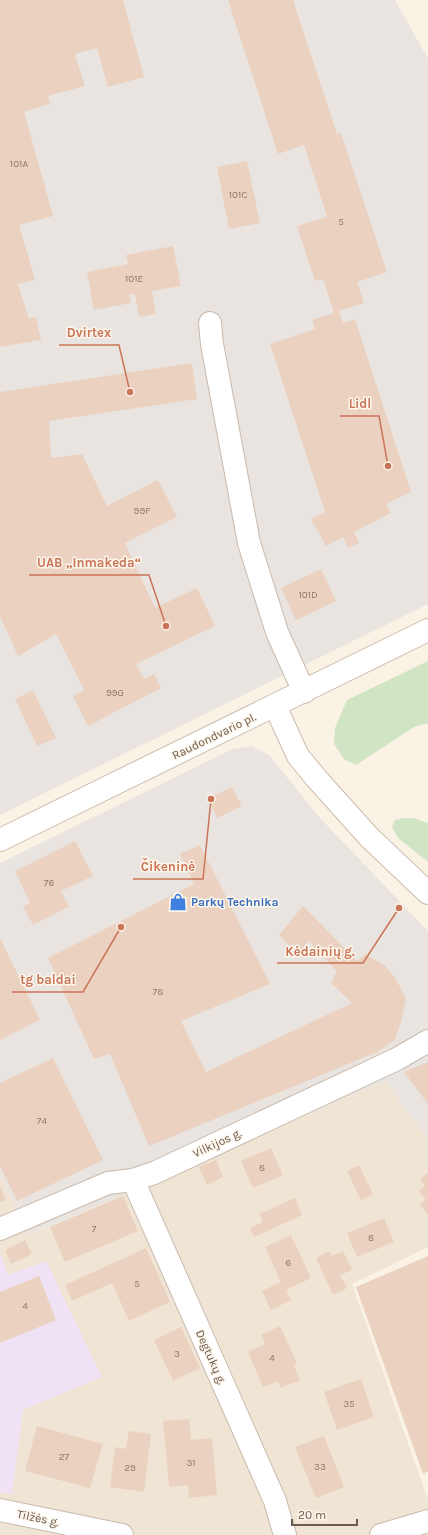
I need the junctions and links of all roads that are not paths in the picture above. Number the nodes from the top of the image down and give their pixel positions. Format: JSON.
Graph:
{"nodes":[{"id":1,"x":210,"y":323,"type":"dead end"},
{"id":2,"x":428,"y":630,"type":"edge"},
{"id":3,"x":304,"y":692,"type":"junction"},
{"id":4,"x":275,"y":706,"type":"junction"},
{"id":5,"x":0,"y":840,"type":"edge"},
{"id":6,"x":428,"y":893,"type":"edge"},
{"id":7,"x":428,"y":1041,"type":"edge"},
{"id":8,"x":133,"y":1180,"type":"junction"},
{"id":9,"x":0,"y":1229,"type":"edge"},
{"id":10,"x":0,"y":1510,"type":"edge"},
{"id":11,"x":428,"y":1521,"type":"edge"},
{"id":12,"x":390,"y":1534,"type":"edge"},
{"id":13,"x":122,"y":1535,"type":"edge"},
{"id":14,"x":285,"y":1535,"type":"edge"}],
"edges":[{"from":1,"to":3,"type":"street"},
{"from":2,"to":3,"type":"street","name":"Raudondvario pl."},
{"from":3,"to":4,"type":"street","name":"Raudondvario pl."},
{"from":4,"to":5,"type":"street","name":"Raudondvario pl."},
{"from":4,"to":6,"type":"street"},
{"from":7,"to":8,"type":"street","name":"Vilkijos g."},
{"from":8,"to":9,"type":"street","name":"Vilkijos g."},
{"from":8,"to":14,"type":"street","name":"Degtukų g."},
{"from":10,"to":13,"type":"street","name":"Tilžės g."},
{"from":11,"to":12,"type":"street"}]}
